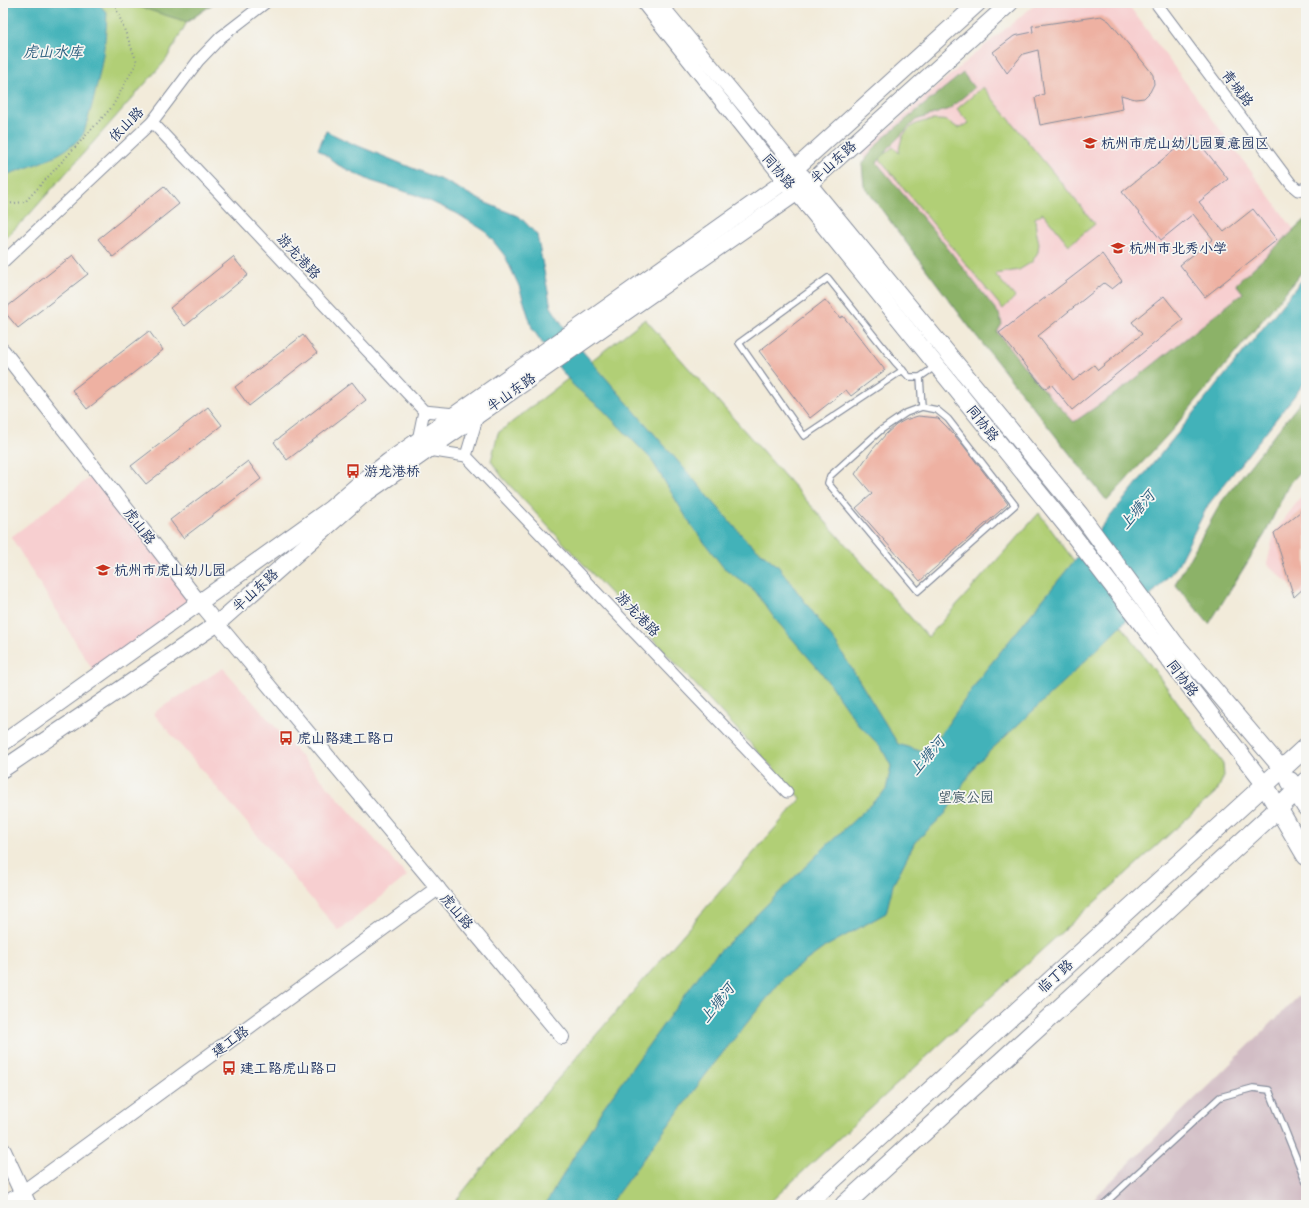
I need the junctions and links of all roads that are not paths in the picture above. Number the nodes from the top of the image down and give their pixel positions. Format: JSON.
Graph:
{"nodes":[{"id":1,"x":264,"y":3,"type":"edge"},
{"id":2,"x":644,"y":3,"type":"edge"},
{"id":3,"x":659,"y":3,"type":"edge"},
{"id":4,"x":978,"y":3,"type":"edge"},
{"id":5,"x":1010,"y":3,"type":"edge"},
{"id":6,"x":1156,"y":3,"type":"edge"},
{"id":7,"x":152,"y":122,"type":"junction"},
{"id":8,"x":796,"y":168,"type":"junction"},
{"id":9,"x":797,"y":185,"type":"junction"},
{"id":10,"x":1302,"y":189,"type":"edge"},
{"id":11,"x":3,"y":262,"type":"edge"},
{"id":12,"x":3,"y":351,"type":"edge"},
{"id":13,"x":547,"y":359,"type":"junction"},
{"id":14,"x":937,"y":365,"type":"junction"},
{"id":15,"x":902,"y":370,"type":"junction"},
{"id":16,"x":920,"y":377,"type":"junction"},
{"id":17,"x":922,"y":407,"type":"junction"},
{"id":18,"x":424,"y":411,"type":"junction"},
{"id":19,"x":455,"y":414,"type":"junction"},
{"id":20,"x":478,"y":415,"type":"junction"},
{"id":21,"x":423,"y":445,"type":"junction"},
{"id":22,"x":466,"y":456,"type":"junction"},
{"id":23,"x":200,"y":603,"type":"junction"},
{"id":24,"x":218,"y":623,"type":"junction"},
{"id":25,"x":1169,"y":647,"type":"junction"},
{"id":26,"x":3,"y":743,"type":"edge"},
{"id":27,"x":1306,"y":747,"type":"edge"},
{"id":28,"x":3,"y":769,"type":"edge"},
{"id":29,"x":1282,"y":769,"type":"junction"},
{"id":30,"x":1264,"y":784,"type":"junction"},
{"id":31,"x":1301,"y":785,"type":"edge"},
{"id":32,"x":787,"y":792,"type":"dead end"},
{"id":33,"x":1306,"y":807,"type":"edge"},
{"id":34,"x":1279,"y":808,"type":"junction"},
{"id":35,"x":1306,"y":856,"type":"edge"},
{"id":36,"x":438,"y":888,"type":"junction"},
{"id":37,"x":562,"y":1037,"type":"dead end"},
{"id":38,"x":3,"y":1150,"type":"edge"},
{"id":39,"x":1306,"y":1182,"type":"edge"},
{"id":40,"x":25,"y":1199,"type":"edge"},
{"id":41,"x":3,"y":1205,"type":"edge"},
{"id":42,"x":805,"y":1205,"type":"edge"},
{"id":43,"x":844,"y":1205,"type":"edge"},
{"id":44,"x":1103,"y":1205,"type":"edge"}],
"edges":[{"from":1,"to":7,"type":"street","name":"依山路"},
{"from":2,"to":9,"type":"street","name":"同协路"},
{"from":3,"to":8,"type":"street","name":"同协路"},
{"from":4,"to":8,"type":"main road","name":"半山东路"},
{"from":5,"to":9,"type":"main road","name":"半山东路"},
{"from":6,"to":10,"type":"street","name":"青城路"},
{"from":7,"to":11,"type":"street","name":"依山路"},
{"from":7,"to":18,"type":"street","name":"游龙港路"},
{"from":8,"to":9,"type":"main road","name":"半山东路"},
{"from":9,"to":13,"type":"main road","name":"半山东路"},
{"from":9,"to":14,"type":"main road","name":"同协路"},
{"from":9,"to":25,"type":"main road","name":"同协路"},
{"from":12,"to":23,"type":"street","name":"虎山路"},
{"from":13,"to":19,"type":"main road","name":"半山东路"},
{"from":13,"to":20,"type":"main road","name":"半山东路"},
{"from":14,"to":16,"type":"lane"},
{"from":14,"to":25,"type":"main road","name":"同协路"},
{"from":15,"to":15,"type":"lane"},
{"from":15,"to":16,"type":"lane"},
{"from":16,"to":17,"type":"lane"},
{"from":17,"to":17,"type":"lane"},
{"from":18,"to":19,"type":"street"},
{"from":18,"to":21,"type":"street"},
{"from":19,"to":21,"type":"main road","name":"半山东路"},
{"from":20,"to":21,"type":"main road","name":"半山东路"},
{"from":20,"to":22,"type":"street"},
{"from":21,"to":22,"type":"street"},
{"from":21,"to":23,"type":"main road","name":"半山东路"},
{"from":21,"to":24,"type":"main road","name":"半山东路"},
{"from":22,"to":32,"type":"street","name":"游龙港路"},
{"from":23,"to":24,"type":"street","name":"虎山路"},
{"from":23,"to":26,"type":"main road","name":"半山东路"},
{"from":24,"to":28,"type":"main road","name":"半山东路"},
{"from":24,"to":36,"type":"street","name":"虎山路"},
{"from":25,"to":29,"type":"main road","name":"同协路"},
{"from":25,"to":30,"type":"main road","name":"同协路"},
{"from":27,"to":29,"type":"main road","name":"临丁路"},
{"from":29,"to":30,"type":"main road","name":"临丁路"},
{"from":29,"to":31,"type":"main road","name":"同协路"},
{"from":30,"to":34,"type":"main road","name":"同协路"},
{"from":30,"to":42,"type":"main road","name":"临丁路"},
{"from":31,"to":33,"type":"main road","name":"同协路"},
{"from":31,"to":34,"type":"main road","name":"临丁路"},
{"from":34,"to":35,"type":"main road","name":"同协路"},
{"from":34,"to":43,"type":"main road","name":"临丁路"},
{"from":36,"to":37,"type":"street","name":"虎山路"},
{"from":36,"to":40,"type":"street","name":"建工路"},
{"from":38,"to":40,"type":"main road"},
{"from":39,"to":44,"type":"lane"},
{"from":40,"to":41,"type":"street","name":"建工路"}]}
